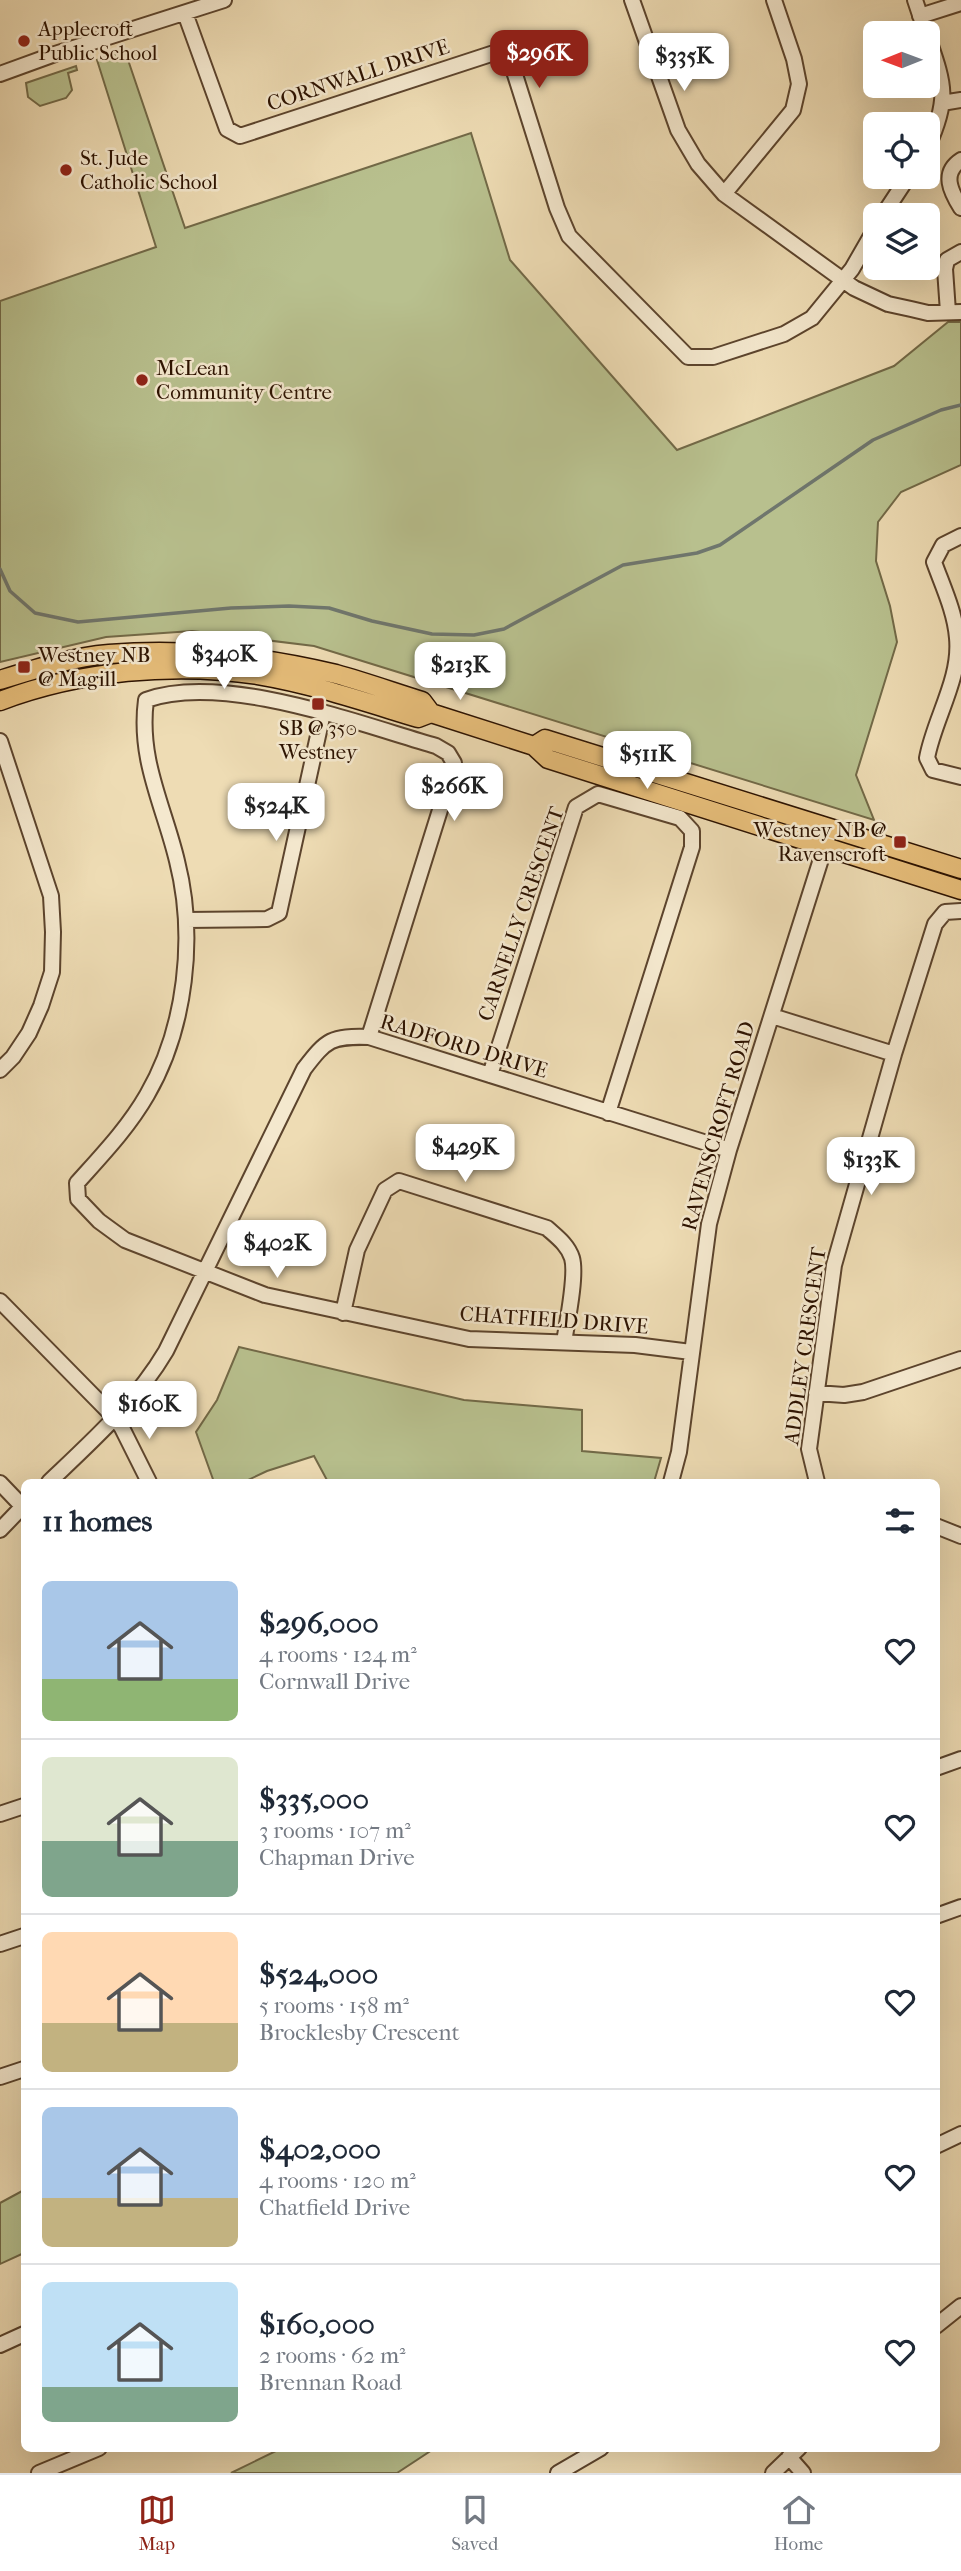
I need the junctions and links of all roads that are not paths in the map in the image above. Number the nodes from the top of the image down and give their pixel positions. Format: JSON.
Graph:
{"nodes":[{"id":1,"x":224,"y":0,"type":"edge"},
{"id":2,"x":632,"y":0,"type":"edge"},
{"id":3,"x":774,"y":0,"type":"edge"},
{"id":4,"x":915,"y":0,"type":"edge"},
{"id":5,"x":961,"y":3,"type":"edge"},
{"id":6,"x":185,"y":13,"type":"junction"},
{"id":7,"x":920,"y":16,"type":"junction"},
{"id":8,"x":922,"y":21,"type":"edge"},
{"id":9,"x":940,"y":72,"type":"edge"},
{"id":10,"x":0,"y":74,"type":"edge"},
{"id":11,"x":961,"y":100,"type":"edge"},
{"id":12,"x":942,"y":103,"type":"junction"},
{"id":13,"x":940,"y":112,"type":"edge"},
{"id":14,"x":961,"y":160,"type":"edge"},
{"id":15,"x":724,"y":194,"type":"junction"},
{"id":16,"x":961,"y":208,"type":"edge"},
{"id":17,"x":863,"y":250,"type":"edge"},
{"id":18,"x":961,"y":252,"type":"edge"},
{"id":19,"x":842,"y":280,"type":"junction"},
{"id":20,"x":954,"y":312,"type":"edge"},
{"id":21,"x":961,"y":536,"type":"edge"},
{"id":22,"x":0,"y":680,"type":"edge"},
{"id":23,"x":0,"y":701,"type":"edge"},
{"id":24,"x":323,"y":713,"type":"junction"},
{"id":25,"x":431,"y":713,"type":"junction"},
{"id":26,"x":0,"y":741,"type":"edge"},
{"id":27,"x":534,"y":746,"type":"junction"},
{"id":28,"x":961,"y":777,"type":"edge"},
{"id":29,"x":831,"y":828,"type":"junction"},
{"id":30,"x":826,"y":846,"type":"junction"},
{"id":31,"x":961,"y":869,"type":"edge"},
{"id":32,"x":961,"y":890,"type":"edge"},
{"id":33,"x":961,"y":911,"type":"edge"},
{"id":34,"x":186,"y":920,"type":"junction"},
{"id":35,"x":772,"y":1016,"type":"junction"},
{"id":36,"x":369,"y":1037,"type":"junction"},
{"id":37,"x":894,"y":1054,"type":"junction"},
{"id":38,"x":0,"y":1070,"type":"edge"},
{"id":39,"x":490,"y":1075,"type":"junction"},
{"id":40,"x":608,"y":1113,"type":"junction"},
{"id":41,"x":729,"y":1150,"type":"junction"},
{"id":42,"x":204,"y":1270,"type":"junction"},
{"id":43,"x":0,"y":1301,"type":"edge"},
{"id":44,"x":343,"y":1313,"type":"junction"},
{"id":45,"x":564,"y":1342,"type":"junction"},
{"id":46,"x":691,"y":1352,"type":"junction"},
{"id":47,"x":961,"y":1359,"type":"edge"},
{"id":48,"x":816,"y":1393,"type":"junction"},
{"id":49,"x":114,"y":1418,"type":"junction"},
{"id":50,"x":52,"y":1479,"type":"edge"},
{"id":51,"x":148,"y":1479,"type":"edge"},
{"id":52,"x":671,"y":1479,"type":"edge"},
{"id":53,"x":816,"y":1479,"type":"edge"},
{"id":54,"x":0,"y":1483,"type":"edge"},
{"id":55,"x":21,"y":1503,"type":"edge"},
{"id":56,"x":21,"y":1509,"type":"edge"},
{"id":57,"x":940,"y":1528,"type":"edge"},
{"id":58,"x":0,"y":1530,"type":"edge"},
{"id":59,"x":961,"y":1536,"type":"edge"},
{"id":60,"x":961,"y":1759,"type":"edge"},
{"id":61,"x":940,"y":1764,"type":"edge"},
{"id":62,"x":21,"y":1807,"type":"edge"},
{"id":63,"x":0,"y":1814,"type":"edge"},
{"id":64,"x":961,"y":1907,"type":"edge"},
{"id":65,"x":940,"y":1915,"type":"edge"},
{"id":66,"x":21,"y":1937,"type":"edge"},
{"id":67,"x":0,"y":1944,"type":"edge"},
{"id":68,"x":21,"y":2070,"type":"edge"},
{"id":69,"x":0,"y":2077,"type":"edge"},
{"id":70,"x":961,"y":2134,"type":"edge"},
{"id":71,"x":940,"y":2144,"type":"edge"},
{"id":72,"x":961,"y":2306,"type":"edge"},
{"id":73,"x":940,"y":2323,"type":"edge"},
{"id":74,"x":21,"y":2335,"type":"edge"},
{"id":75,"x":0,"y":2345,"type":"edge"},
{"id":76,"x":89,"y":2452,"type":"edge"},
{"id":77,"x":594,"y":2452,"type":"edge"},
{"id":78,"x":794,"y":2453,"type":"edge"},
{"id":79,"x":38,"y":2473,"type":"edge"},
{"id":80,"x":558,"y":2473,"type":"edge"},
{"id":81,"x":773,"y":2473,"type":"edge"},
{"id":82,"x":803,"y":2473,"type":"edge"}],
"edges":[{"from":1,"to":6,"type":"street"},
{"from":2,"to":15,"type":"street"},
{"from":3,"to":15,"type":"street"},
{"from":4,"to":7,"type":"street"},
{"from":5,"to":7,"type":"street"},
{"from":6,"to":10,"type":"street"},
{"from":6,"to":19,"type":"street","name":"CORNWALL DRIVE"},
{"from":7,"to":8,"type":"street"},
{"from":9,"to":12,"type":"street"},
{"from":11,"to":12,"type":"street"},
{"from":12,"to":13,"type":"street"},
{"from":14,"to":16,"type":"street"},
{"from":15,"to":19,"type":"street"},
{"from":17,"to":19,"type":"street"},
{"from":18,"to":20,"type":"street"},
{"from":19,"to":20,"type":"street"},
{"from":21,"to":28,"type":"street"},
{"from":22,"to":25,"type":"main road"},
{"from":23,"to":25,"type":"main road"},
{"from":24,"to":34,"type":"street"},
{"from":24,"to":34,"type":"street","name":"CHATFIELD DRIVE"},
{"from":24,"to":36,"type":"street","name":"CHATFIELD DRIVE"},
{"from":25,"to":27,"type":"main road"},
{"from":26,"to":38,"type":"street"},
{"from":27,"to":29,"type":"main road"},
{"from":27,"to":30,"type":"main road"},
{"from":29,"to":30,"type":"street","name":"RAVENSCROFT ROAD"},
{"from":29,"to":31,"type":"main road"},
{"from":30,"to":32,"type":"main road"},
{"from":30,"to":35,"type":"street","name":"RAVENSCROFT ROAD"},
{"from":33,"to":37,"type":"street","name":"ADDLEY CRESCENT"},
{"from":34,"to":42,"type":"street","name":"CHATFIELD DRIVE"},
{"from":35,"to":37,"type":"street"},
{"from":35,"to":41,"type":"street","name":"RAVENSCROFT ROAD"},
{"from":36,"to":39,"type":"street","name":"RADFORD DRIVE"},
{"from":36,"to":42,"type":"street","name":"RADFORD DRIVE"},
{"from":37,"to":48,"type":"street","name":"ADDLEY CRESCENT"},
{"from":39,"to":40,"type":"street","name":"RADFORD DRIVE"},
{"from":39,"to":40,"type":"street","name":"CARNELLY CRESCENT"},
{"from":40,"to":41,"type":"street","name":"RADFORD DRIVE"},
{"from":41,"to":46,"type":"street","name":"RAVENSCROFT ROAD"},
{"from":42,"to":44,"type":"street","name":"CHATFIELD DRIVE"},
{"from":42,"to":49,"type":"street","name":"RADFORD DRIVE"},
{"from":43,"to":49,"type":"street"},
{"from":44,"to":45,"type":"street","name":"CHATFIELD DRIVE"},
{"from":44,"to":45,"type":"street"},
{"from":45,"to":46,"type":"street","name":"CHATFIELD DRIVE"},
{"from":46,"to":52,"type":"street","name":"RAVENSCROFT ROAD"},
{"from":47,"to":48,"type":"street"},
{"from":48,"to":53,"type":"street","name":"ADDLEY CRESCENT"},
{"from":49,"to":50,"type":"street","name":"RADFORD DRIVE"},
{"from":49,"to":51,"type":"street"},
{"from":54,"to":55,"type":"street"},
{"from":56,"to":58,"type":"street"},
{"from":57,"to":59,"type":"street"},
{"from":60,"to":61,"type":"street"},
{"from":62,"to":63,"type":"street"},
{"from":64,"to":65,"type":"street"},
{"from":66,"to":67,"type":"street"},
{"from":68,"to":69,"type":"street"},
{"from":70,"to":71,"type":"street"},
{"from":72,"to":73,"type":"street"},
{"from":74,"to":75,"type":"street"},
{"from":76,"to":79,"type":"street"},
{"from":77,"to":80,"type":"street"},
{"from":78,"to":81,"type":"street"},
{"from":78,"to":82,"type":"street"}]}
